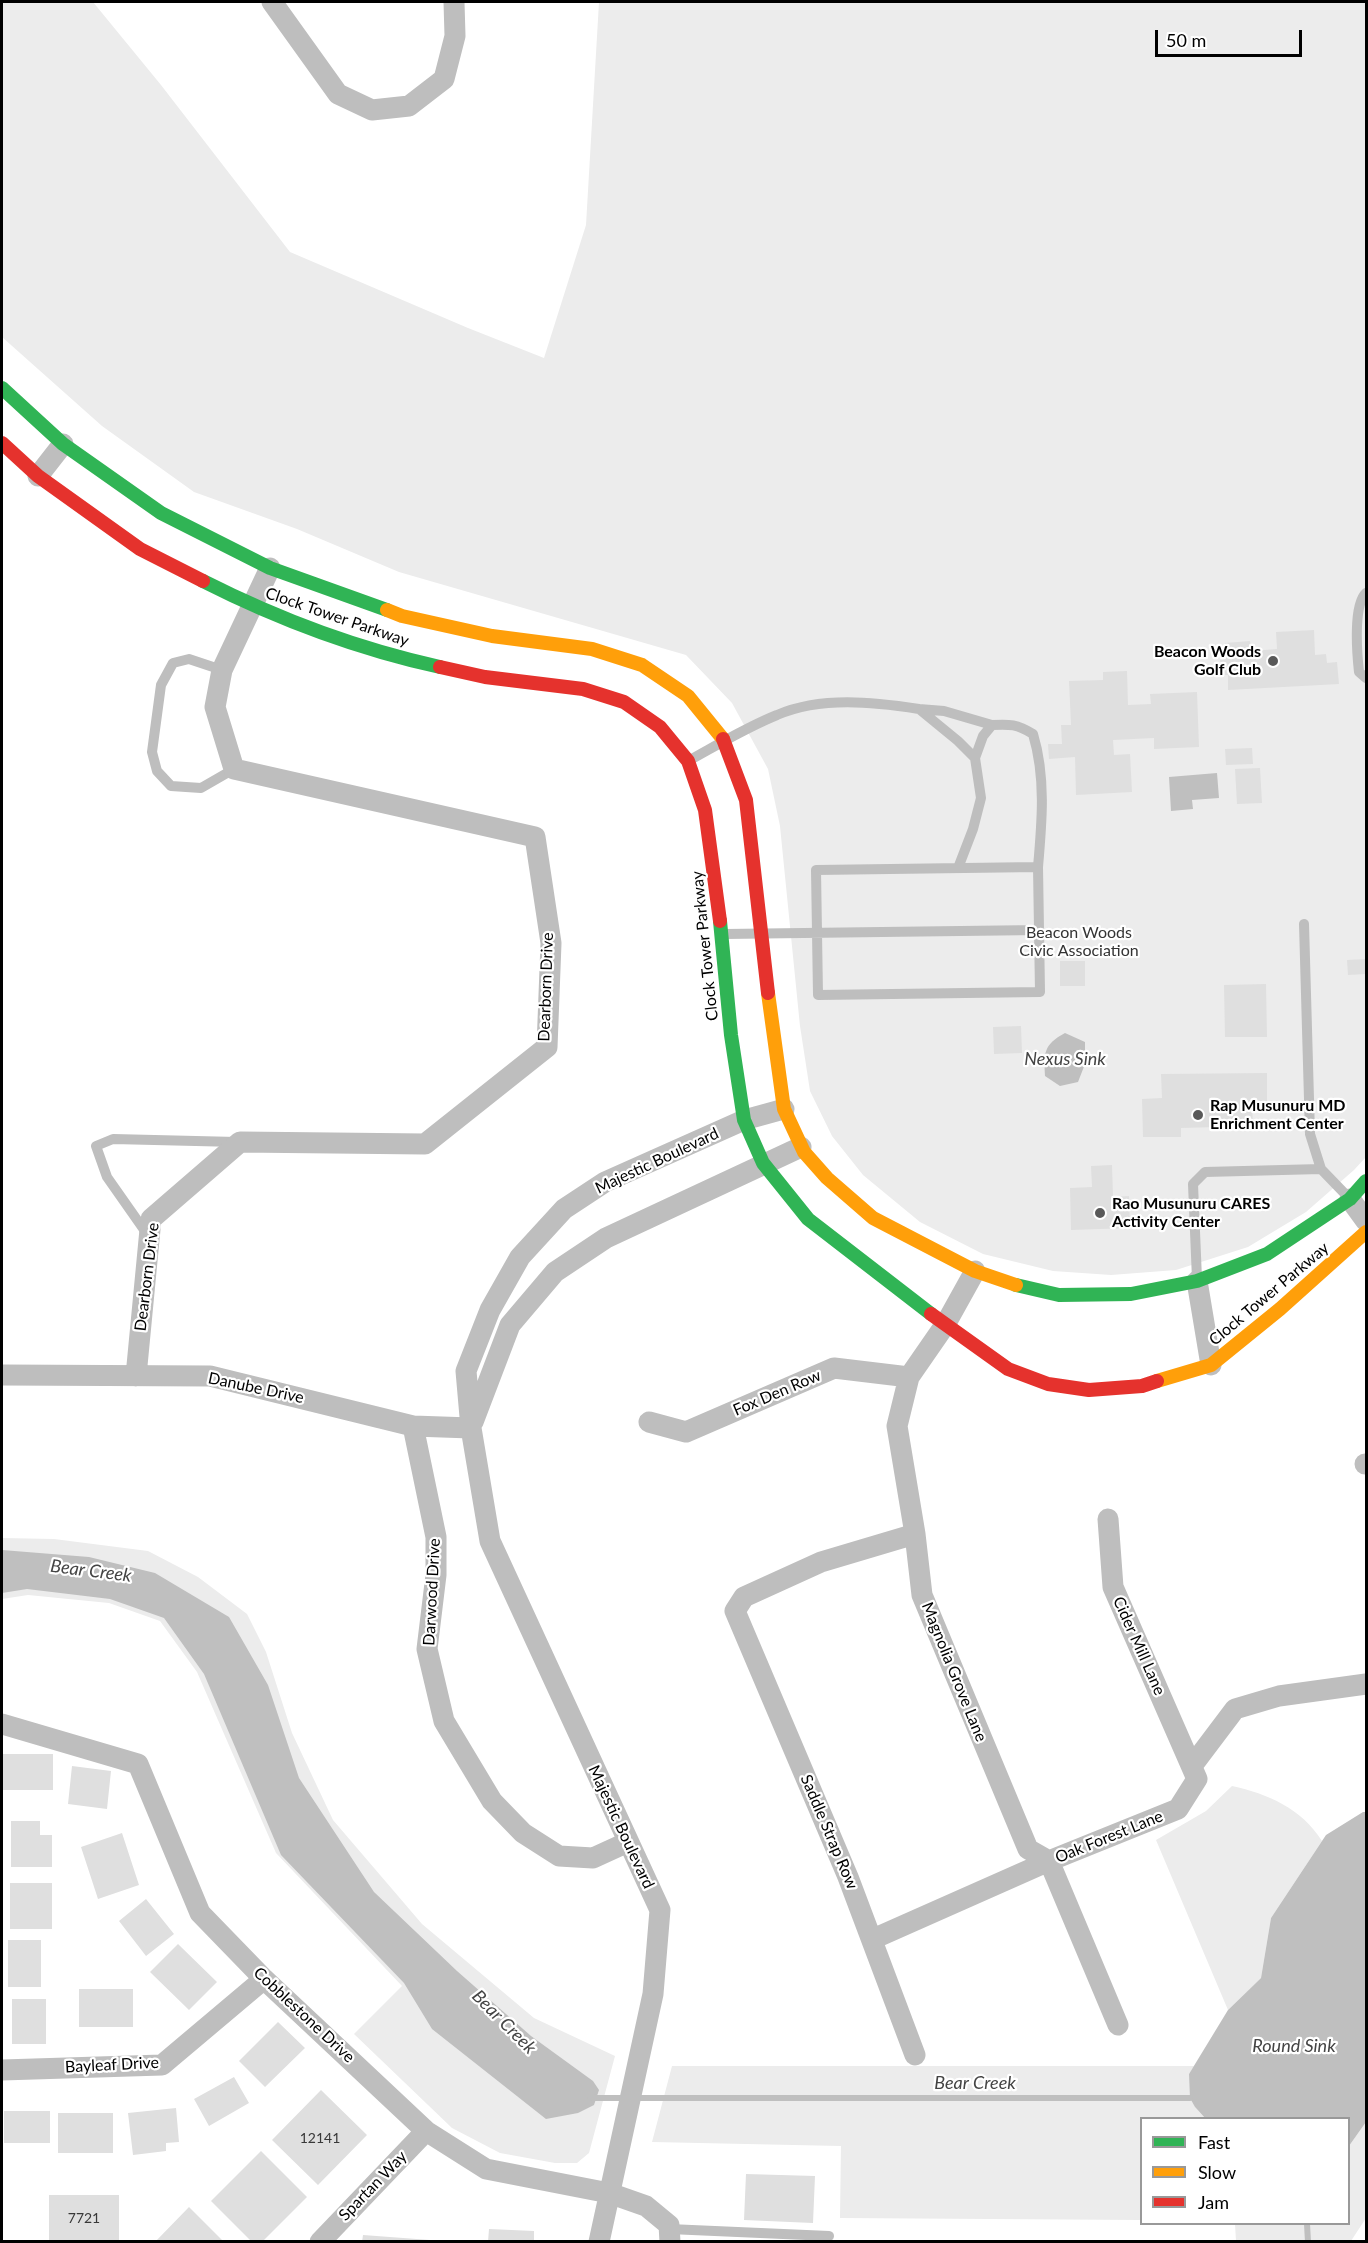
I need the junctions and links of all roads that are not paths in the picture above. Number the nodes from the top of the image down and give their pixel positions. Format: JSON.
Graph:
{"nodes":[{"id":1,"x":272,"y":2,"type":"edge"},
{"id":2,"x":454,"y":2,"type":"edge"},
{"id":3,"x":2,"y":388,"type":"edge"},
{"id":4,"x":2,"y":443,"type":"edge"},
{"id":5,"x":63,"y":444,"type":"junction"},
{"id":6,"x":38,"y":476,"type":"junction"},
{"id":7,"x":270,"y":568,"type":"junction"},
{"id":8,"x":1366,"y":593,"type":"edge"},
{"id":9,"x":253,"y":606,"type":"junction"},
{"id":10,"x":222,"y":670,"type":"junction"},
{"id":11,"x":1366,"y":678,"type":"edge"},
{"id":12,"x":919,"y":709,"type":"junction"},
{"id":13,"x":992,"y":725,"type":"junction"},
{"id":14,"x":724,"y":741,"type":"junction"},
{"id":15,"x":975,"y":758,"type":"junction"},
{"id":16,"x":688,"y":761,"type":"junction"},
{"id":17,"x":234,"y":769,"type":"junction"},
{"id":18,"x":1038,"y":867,"type":"junction"},
{"id":19,"x":958,"y":868,"type":"junction"},
{"id":20,"x":1304,"y":924,"type":"dead end"},
{"id":21,"x":1039,"y":930,"type":"junction"},
{"id":22,"x":817,"y":933,"type":"junction"},
{"id":23,"x":721,"y":934,"type":"junction"},
{"id":24,"x":763,"y":934,"type":"junction"},
{"id":25,"x":784,"y":1109,"type":"junction"},
{"id":26,"x":744,"y":1120,"type":"junction"},
{"id":27,"x":240,"y":1142,"type":"junction"},
{"id":28,"x":801,"y":1147,"type":"junction"},
{"id":29,"x":763,"y":1163,"type":"junction"},
{"id":30,"x":1321,"y":1169,"type":"junction"},
{"id":31,"x":1366,"y":1181,"type":"edge"},
{"id":32,"x":1350,"y":1199,"type":"junction"},
{"id":33,"x":1366,"y":1221,"type":"edge"},
{"id":34,"x":1366,"y":1232,"type":"edge"},
{"id":35,"x":150,"y":1237,"type":"junction"},
{"id":36,"x":975,"y":1270,"type":"junction"},
{"id":37,"x":1197,"y":1281,"type":"junction"},
{"id":38,"x":945,"y":1325,"type":"junction"},
{"id":39,"x":1211,"y":1365,"type":"junction"},
{"id":40,"x":2,"y":1375,"type":"edge"},
{"id":41,"x":136,"y":1376,"type":"junction"},
{"id":42,"x":909,"y":1377,"type":"junction"},
{"id":43,"x":649,"y":1422,"type":"dead end"},
{"id":44,"x":413,"y":1426,"type":"junction"},
{"id":45,"x":471,"y":1428,"type":"junction"},
{"id":46,"x":1108,"y":1520,"type":"dead end"},
{"id":47,"x":915,"y":1534,"type":"junction"},
{"id":48,"x":1366,"y":1684,"type":"edge"},
{"id":49,"x":2,"y":1724,"type":"edge"},
{"id":50,"x":1192,"y":1766,"type":"junction"},
{"id":51,"x":628,"y":1842,"type":"junction"},
{"id":52,"x":1049,"y":1861,"type":"junction"},
{"id":53,"x":873,"y":1939,"type":"junction"},
{"id":54,"x":264,"y":1979,"type":"junction"},
{"id":55,"x":1118,"y":2025,"type":"dead end"},
{"id":56,"x":915,"y":2055,"type":"dead end"},
{"id":57,"x":2,"y":2070,"type":"edge"},
{"id":58,"x":426,"y":2131,"type":"junction"},
{"id":59,"x":609,"y":2193,"type":"junction"},
{"id":60,"x":670,"y":2235,"type":"edge"},
{"id":61,"x":829,"y":2236,"type":"dead end"},
{"id":62,"x":321,"y":2241,"type":"edge"},
{"id":63,"x":599,"y":2241,"type":"edge"}],
"edges":[{"from":1,"to":2,"type":"street"},
{"from":3,"to":5,"type":"street","name":"Clock Tower Parkway"},
{"from":4,"to":6,"type":"street","name":"Clock Tower Parkway"},
{"from":5,"to":6,"type":"street"},
{"from":5,"to":7,"type":"street","name":"Clock Tower Parkway"},
{"from":6,"to":9,"type":"street","name":"Clock Tower Parkway"},
{"from":7,"to":9,"type":"street"},
{"from":7,"to":14,"type":"street","name":"Clock Tower Parkway"},
{"from":8,"to":11,"type":"lane"},
{"from":9,"to":10,"type":"street"},
{"from":9,"to":16,"type":"street","name":"Clock Tower Parkway"},
{"from":10,"to":17,"type":"street"},
{"from":10,"to":17,"type":"lane"},
{"from":12,"to":13,"type":"lane"},
{"from":12,"to":14,"type":"lane"},
{"from":12,"to":15,"type":"lane"},
{"from":13,"to":15,"type":"lane"},
{"from":13,"to":18,"type":"lane"},
{"from":14,"to":16,"type":"lane"},
{"from":14,"to":24,"type":"street","name":"Clock Tower Parkway"},
{"from":15,"to":19,"type":"lane"},
{"from":16,"to":23,"type":"street","name":"Clock Tower Parkway"},
{"from":17,"to":27,"type":"street","name":"Dearborn Drive"},
{"from":18,"to":19,"type":"lane"},
{"from":18,"to":21,"type":"lane"},
{"from":19,"to":22,"type":"lane"},
{"from":20,"to":30,"type":"lane"},
{"from":21,"to":22,"type":"lane"},
{"from":21,"to":22,"type":"lane"},
{"from":22,"to":24,"type":"lane"},
{"from":23,"to":24,"type":"lane"},
{"from":23,"to":26,"type":"street","name":"Clock Tower Parkway"},
{"from":24,"to":25,"type":"street","name":"Clock Tower Parkway"},
{"from":25,"to":26,"type":"street","name":"Majestic Boulevard"},
{"from":25,"to":28,"type":"street","name":"Clock Tower Parkway"},
{"from":26,"to":29,"type":"street","name":"Clock Tower Parkway"},
{"from":26,"to":45,"type":"street","name":"Majestic Boulevard"},
{"from":27,"to":35,"type":"street","name":"Dearborn Drive"},
{"from":27,"to":35,"type":"lane"},
{"from":28,"to":29,"type":"street"},
{"from":28,"to":36,"type":"street","name":"Clock Tower Parkway"},
{"from":29,"to":38,"type":"street","name":"Clock Tower Parkway"},
{"from":29,"to":45,"type":"street"},
{"from":30,"to":32,"type":"lane"},
{"from":30,"to":37,"type":"lane"},
{"from":31,"to":32,"type":"street","name":"Clock Tower Parkway"},
{"from":32,"to":33,"type":"street"},
{"from":32,"to":37,"type":"street","name":"Clock Tower Parkway"},
{"from":34,"to":39,"type":"street","name":"Clock Tower Parkway"},
{"from":35,"to":41,"type":"street","name":"Dearborn Drive"},
{"from":36,"to":37,"type":"street","name":"Clock Tower Parkway"},
{"from":36,"to":38,"type":"street","name":"Magnolia Grove Lane"},
{"from":37,"to":39,"type":"street"},
{"from":38,"to":39,"type":"street","name":"Clock Tower Parkway"},
{"from":38,"to":42,"type":"street","name":"Magnolia Grove Lane"},
{"from":40,"to":41,"type":"street","name":"Danube Drive"},
{"from":41,"to":44,"type":"street","name":"Danube Drive"},
{"from":42,"to":43,"type":"street","name":"Fox Den Row"},
{"from":42,"to":47,"type":"street","name":"Magnolia Grove Lane"},
{"from":44,"to":45,"type":"street","name":"Danube Drive"},
{"from":44,"to":51,"type":"street","name":"Darwood Drive"},
{"from":45,"to":51,"type":"street","name":"Majestic Boulevard"},
{"from":46,"to":50,"type":"street","name":"Cider Mill Lane"},
{"from":47,"to":52,"type":"street","name":"Magnolia Grove Lane"},
{"from":47,"to":53,"type":"street","name":"Saddle Strap Row"},
{"from":48,"to":50,"type":"street","name":"Oak Forest Lane"},
{"from":49,"to":54,"type":"street","name":"Cobblestone Drive"},
{"from":50,"to":52,"type":"street","name":"Oak Forest Lane"},
{"from":51,"to":59,"type":"street","name":"Majestic Boulevard"},
{"from":52,"to":53,"type":"street","name":"Oak Forest Lane"},
{"from":52,"to":55,"type":"street"},
{"from":53,"to":56,"type":"street","name":"Saddle Strap Row"},
{"from":54,"to":57,"type":"street","name":"Bayleaf Drive"},
{"from":54,"to":58,"type":"street","name":"Cobblestone Drive"},
{"from":58,"to":59,"type":"street","name":"Cobblestone Drive"},
{"from":58,"to":62,"type":"street","name":"Spartan Way"},
{"from":59,"to":60,"type":"street","name":"Cobblestone Drive"},
{"from":59,"to":63,"type":"street","name":"Majestic Boulevard"},
{"from":60,"to":61,"type":"lane"}]}
